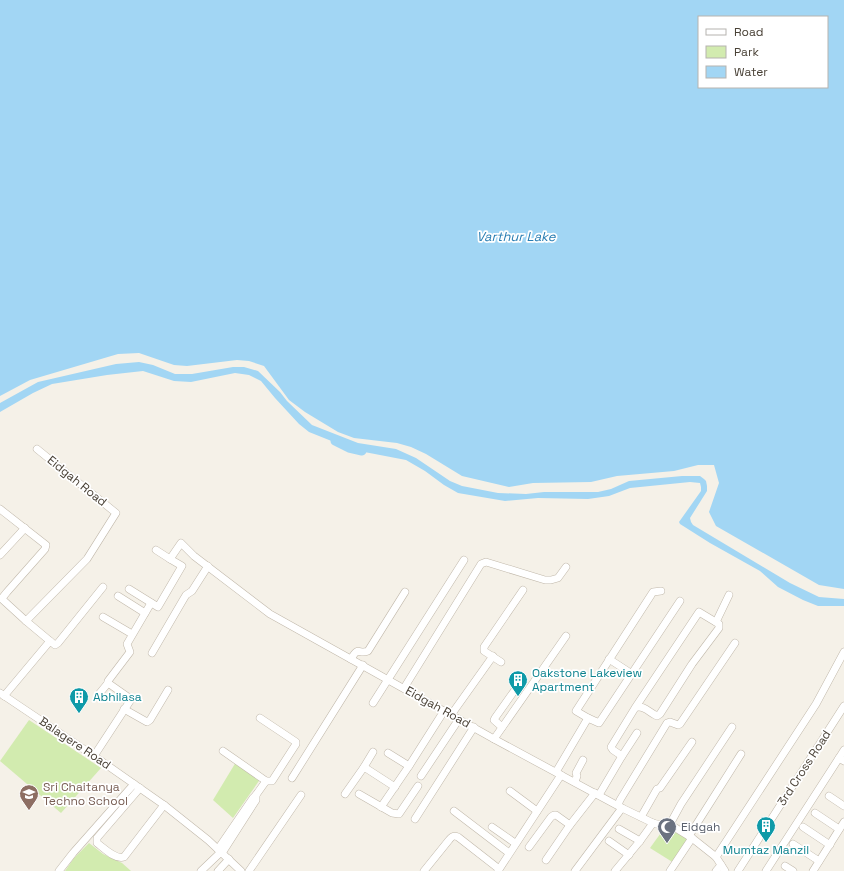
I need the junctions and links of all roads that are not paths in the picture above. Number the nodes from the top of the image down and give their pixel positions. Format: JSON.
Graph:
{"nodes":[{"id":1,"x":37,"y":449,"type":"dead end"},
{"id":2,"x":1,"y":513,"type":"edge"},
{"id":3,"x":25,"y":528,"type":"junction"},
{"id":4,"x":156,"y":550,"type":"dead end"},
{"id":5,"x":0,"y":555,"type":"edge"},
{"id":6,"x":170,"y":560,"type":"junction"},
{"id":7,"x":464,"y":560,"type":"dead end"},
{"id":8,"x":208,"y":566,"type":"junction"},
{"id":9,"x":566,"y":567,"type":"dead end"},
{"id":10,"x":103,"y":587,"type":"dead end"},
{"id":11,"x":129,"y":590,"type":"dead end"},
{"id":12,"x":523,"y":590,"type":"dead end"},
{"id":13,"x":661,"y":591,"type":"dead end"},
{"id":14,"x":405,"y":592,"type":"dead end"},
{"id":15,"x":730,"y":595,"type":"dead end"},
{"id":16,"x":118,"y":596,"type":"dead end"},
{"id":17,"x":680,"y":601,"type":"dead end"},
{"id":18,"x":151,"y":603,"type":"junction"},
{"id":19,"x":145,"y":613,"type":"junction"},
{"id":20,"x":103,"y":617,"type":"dead end"},
{"id":21,"x":26,"y":621,"type":"junction"},
{"id":22,"x":716,"y":622,"type":"junction"},
{"id":23,"x":132,"y":634,"type":"junction"},
{"id":24,"x":566,"y":636,"type":"dead end"},
{"id":25,"x":50,"y":641,"type":"junction"},
{"id":26,"x":735,"y":643,"type":"dead end"},
{"id":27,"x":844,"y":652,"type":"edge"},
{"id":28,"x":152,"y":653,"type":"dead end"},
{"id":29,"x":493,"y":656,"type":"junction"},
{"id":30,"x":351,"y":659,"type":"junction"},
{"id":31,"x":609,"y":659,"type":"junction"},
{"id":32,"x":501,"y":662,"type":"dead end"},
{"id":33,"x":363,"y":665,"type":"junction"},
{"id":34,"x":632,"y":674,"type":"junction"},
{"id":35,"x":388,"y":679,"type":"junction"},
{"id":36,"x":522,"y":680,"type":"dead end"},
{"id":37,"x":108,"y":683,"type":"junction"},
{"id":38,"x":404,"y":688,"type":"junction"},
{"id":39,"x":168,"y":690,"type":"dead end"},
{"id":40,"x":2,"y":694,"type":"edge"},
{"id":41,"x":99,"y":694,"type":"dead end"},
{"id":42,"x":373,"y":703,"type":"dead end"},
{"id":43,"x":844,"y":706,"type":"edge"},
{"id":44,"x":635,"y":708,"type":"junction"},
{"id":45,"x":124,"y":709,"type":"junction"},
{"id":46,"x":444,"y":710,"type":"junction"},
{"id":47,"x":452,"y":715,"type":"junction"},
{"id":48,"x":260,"y":718,"type":"dead end"},
{"id":49,"x":588,"y":718,"type":"junction"},
{"id":50,"x":459,"y":719,"type":"junction"},
{"id":51,"x":474,"y":727,"type":"junction"},
{"id":52,"x":502,"y":727,"type":"junction"},
{"id":53,"x":732,"y":727,"type":"dead end"},
{"id":54,"x":637,"y":733,"type":"dead end"},
{"id":55,"x":494,"y":739,"type":"junction"},
{"id":56,"x":692,"y":742,"type":"dead end"},
{"id":57,"x":844,"y":750,"type":"edge"},
{"id":58,"x":223,"y":751,"type":"dead end"},
{"id":59,"x":373,"y":752,"type":"dead end"},
{"id":60,"x":388,"y":753,"type":"dead end"},
{"id":61,"x":741,"y":754,"type":"dead end"},
{"id":62,"x":94,"y":756,"type":"junction"},
{"id":63,"x":622,"y":756,"type":"junction"},
{"id":64,"x":583,"y":760,"type":"dead end"},
{"id":65,"x":842,"y":760,"type":"edge"},
{"id":66,"x":409,"y":766,"type":"junction"},
{"id":67,"x":364,"y":767,"type":"junction"},
{"id":68,"x":558,"y":773,"type":"junction"},
{"id":69,"x":421,"y":776,"type":"dead end"},
{"id":70,"x":292,"y":778,"type":"dead end"},
{"id":71,"x":266,"y":781,"type":"junction"},
{"id":72,"x":575,"y":782,"type":"junction"},
{"id":73,"x":138,"y":786,"type":"junction"},
{"id":74,"x":395,"y":786,"type":"junction"},
{"id":75,"x":418,"y":786,"type":"dead end"},
{"id":76,"x":510,"y":791,"type":"dead end"},
{"id":77,"x":345,"y":794,"type":"dead end"},
{"id":78,"x":359,"y":794,"type":"dead end"},
{"id":79,"x":597,"y":794,"type":"junction"},
{"id":80,"x":301,"y":795,"type":"dead end"},
{"id":81,"x":829,"y":796,"type":"dead end"},
{"id":82,"x":164,"y":805,"type":"junction"},
{"id":83,"x":620,"y":806,"type":"junction"},
{"id":84,"x":844,"y":806,"type":"edge"},
{"id":85,"x":381,"y":807,"type":"junction"},
{"id":86,"x":537,"y":811,"type":"junction"},
{"id":87,"x":454,"y":812,"type":"dead end"},
{"id":88,"x":815,"y":813,"type":"dead end"},
{"id":89,"x":641,"y":817,"type":"junction"},
{"id":90,"x":415,"y":819,"type":"dead end"},
{"id":91,"x":844,"y":822,"type":"edge"},
{"id":92,"x":653,"y":823,"type":"junction"},
{"id":93,"x":570,"y":825,"type":"junction"},
{"id":94,"x":669,"y":826,"type":"junction"},
{"id":95,"x":492,"y":827,"type":"dead end"},
{"id":96,"x":803,"y":827,"type":"dead end"},
{"id":97,"x":619,"y":829,"type":"dead end"},
{"id":98,"x":839,"y":829,"type":"junction"},
{"id":99,"x":690,"y":837,"type":"junction"},
{"id":100,"x":609,"y":841,"type":"dead end"},
{"id":101,"x":640,"y":841,"type":"junction"},
{"id":102,"x":515,"y":843,"type":"junction"},
{"id":103,"x":793,"y":844,"type":"dead end"},
{"id":104,"x":830,"y":845,"type":"junction"},
{"id":105,"x":529,"y":847,"type":"dead end"},
{"id":106,"x":220,"y":851,"type":"junction"},
{"id":107,"x":509,"y":853,"type":"junction"},
{"id":108,"x":628,"y":855,"type":"junction"},
{"id":109,"x":716,"y":857,"type":"junction"},
{"id":110,"x":229,"y":859,"type":"junction"},
{"id":111,"x":546,"y":860,"type":"dead end"},
{"id":112,"x":819,"y":861,"type":"junction"},
{"id":113,"x":785,"y":866,"type":"dead end"},
{"id":114,"x":723,"y":868,"type":"edge"},
{"id":115,"x":499,"y":870,"type":"edge"},
{"id":116,"x":59,"y":871,"type":"edge"},
{"id":117,"x":201,"y":871,"type":"edge"},
{"id":118,"x":218,"y":871,"type":"edge"},
{"id":119,"x":241,"y":871,"type":"edge"},
{"id":120,"x":249,"y":871,"type":"edge"},
{"id":121,"x":424,"y":871,"type":"edge"},
{"id":122,"x":575,"y":871,"type":"edge"},
{"id":123,"x":615,"y":871,"type":"edge"},
{"id":124,"x":670,"y":871,"type":"edge"},
{"id":125,"x":716,"y":871,"type":"edge"},
{"id":126,"x":738,"y":871,"type":"edge"},
{"id":127,"x":766,"y":871,"type":"edge"},
{"id":128,"x":793,"y":871,"type":"edge"},
{"id":129,"x":813,"y":871,"type":"edge"}],
"edges":[{"from":1,"to":21,"type":"street","name":"Eidgah Road"},
{"from":2,"to":3,"type":"street"},
{"from":3,"to":5,"type":"street"},
{"from":3,"to":21,"type":"street"},
{"from":4,"to":6,"type":"street"},
{"from":6,"to":8,"type":"street","name":"Eidgah Road"},
{"from":6,"to":18,"type":"street"},
{"from":7,"to":35,"type":"street"},
{"from":8,"to":28,"type":"street"},
{"from":8,"to":30,"type":"street","name":"Eidgah Road"},
{"from":9,"to":38,"type":"street"},
{"from":10,"to":25,"type":"street"},
{"from":11,"to":18,"type":"street"},
{"from":12,"to":29,"type":"street"},
{"from":13,"to":31,"type":"street"},
{"from":14,"to":30,"type":"street"},
{"from":15,"to":22,"type":"street"},
{"from":16,"to":19,"type":"street"},
{"from":17,"to":34,"type":"street"},
{"from":18,"to":19,"type":"street"},
{"from":19,"to":23,"type":"street"},
{"from":20,"to":23,"type":"street"},
{"from":21,"to":25,"type":"street"},
{"from":22,"to":44,"type":"street"},
{"from":22,"to":44,"type":"street"},
{"from":23,"to":37,"type":"street"},
{"from":24,"to":52,"type":"street"},
{"from":25,"to":40,"type":"street"},
{"from":26,"to":83,"type":"street"},
{"from":27,"to":109,"type":"street"},
{"from":29,"to":32,"type":"street"},
{"from":29,"to":47,"type":"street"},
{"from":30,"to":33,"type":"street","name":"Eidgah Road"},
{"from":31,"to":34,"type":"street"},
{"from":31,"to":49,"type":"street"},
{"from":33,"to":35,"type":"street","name":"Eidgah Road"},
{"from":33,"to":70,"type":"street"},
{"from":34,"to":49,"type":"street"},
{"from":35,"to":38,"type":"street","name":"Eidgah Road"},
{"from":35,"to":42,"type":"street"},
{"from":36,"to":52,"type":"street"},
{"from":37,"to":41,"type":"street"},
{"from":37,"to":45,"type":"street"},
{"from":38,"to":46,"type":"street","name":"Eidgah Road"},
{"from":39,"to":45,"type":"street"},
{"from":40,"to":62,"type":"street","name":"Balagere Road"},
{"from":43,"to":126,"type":"street","name":"3rd Cross Road"},
{"from":44,"to":63,"type":"street"},
{"from":45,"to":62,"type":"street"},
{"from":46,"to":47,"type":"street","name":"Eidgah Road"},
{"from":46,"to":66,"type":"street"},
{"from":47,"to":50,"type":"street","name":"Eidgah Road"},
{"from":48,"to":71,"type":"street"},
{"from":49,"to":68,"type":"street"},
{"from":50,"to":51,"type":"street","name":"Eidgah Road"},
{"from":50,"to":69,"type":"street"},
{"from":51,"to":55,"type":"street","name":"Eidgah Road"},
{"from":51,"to":90,"type":"street"},
{"from":52,"to":55,"type":"street"},
{"from":53,"to":94,"type":"street"},
{"from":54,"to":63,"type":"street"},
{"from":55,"to":68,"type":"street","name":"Eidgah Road"},
{"from":56,"to":89,"type":"street"},
{"from":57,"to":65,"type":"street"},
{"from":58,"to":71,"type":"street"},
{"from":59,"to":67,"type":"street"},
{"from":60,"to":66,"type":"street"},
{"from":61,"to":99,"type":"street"},
{"from":62,"to":73,"type":"street","name":"Balagere Road"},
{"from":63,"to":79,"type":"street"},
{"from":64,"to":72,"type":"street"},
{"from":65,"to":127,"type":"street"},
{"from":66,"to":74,"type":"street"},
{"from":67,"to":74,"type":"street"},
{"from":67,"to":77,"type":"street"},
{"from":68,"to":72,"type":"street","name":"Eidgah Road"},
{"from":68,"to":86,"type":"street"},
{"from":71,"to":106,"type":"street"},
{"from":72,"to":79,"type":"street","name":"Eidgah Road"},
{"from":73,"to":82,"type":"street","name":"Balagere Road"},
{"from":73,"to":82,"type":"street"},
{"from":73,"to":116,"type":"street"},
{"from":74,"to":85,"type":"street"},
{"from":75,"to":85,"type":"street"},
{"from":76,"to":86,"type":"street"},
{"from":78,"to":85,"type":"street"},
{"from":79,"to":83,"type":"street","name":"Eidgah Road"},
{"from":79,"to":93,"type":"street"},
{"from":80,"to":120,"type":"street"},
{"from":81,"to":84,"type":"street"},
{"from":82,"to":106,"type":"street","name":"Balagere Road"},
{"from":83,"to":89,"type":"street","name":"Eidgah Road"},
{"from":83,"to":122,"type":"street"},
{"from":86,"to":102,"type":"street"},
{"from":87,"to":107,"type":"street"},
{"from":88,"to":98,"type":"street"},
{"from":89,"to":92,"type":"street","name":"Eidgah Road"},
{"from":91,"to":98,"type":"street"},
{"from":92,"to":94,"type":"street","name":"Eidgah Road"},
{"from":92,"to":101,"type":"street"},
{"from":93,"to":105,"type":"street"},
{"from":93,"to":111,"type":"street"},
{"from":94,"to":99,"type":"street","name":"Eidgah Road"},
{"from":95,"to":102,"type":"street"},
{"from":96,"to":104,"type":"street"},
{"from":97,"to":101,"type":"street"},
{"from":98,"to":104,"type":"street"},
{"from":99,"to":109,"type":"street","name":"Eidgah Road"},
{"from":99,"to":124,"type":"street"},
{"from":100,"to":108,"type":"street"},
{"from":101,"to":108,"type":"street"},
{"from":102,"to":107,"type":"street"},
{"from":103,"to":112,"type":"street"},
{"from":104,"to":112,"type":"street"},
{"from":106,"to":110,"type":"street","name":"Balagere Road"},
{"from":106,"to":117,"type":"street"},
{"from":107,"to":115,"type":"street"},
{"from":108,"to":123,"type":"street"},
{"from":109,"to":114,"type":"street","name":"Eidgah Road"},
{"from":110,"to":118,"type":"street"},
{"from":110,"to":119,"type":"street","name":"Balagere Road"},
{"from":112,"to":129,"type":"street"},
{"from":113,"to":128,"type":"street"},
{"from":114,"to":125,"type":"street"},
{"from":115,"to":121,"type":"street"}]}
